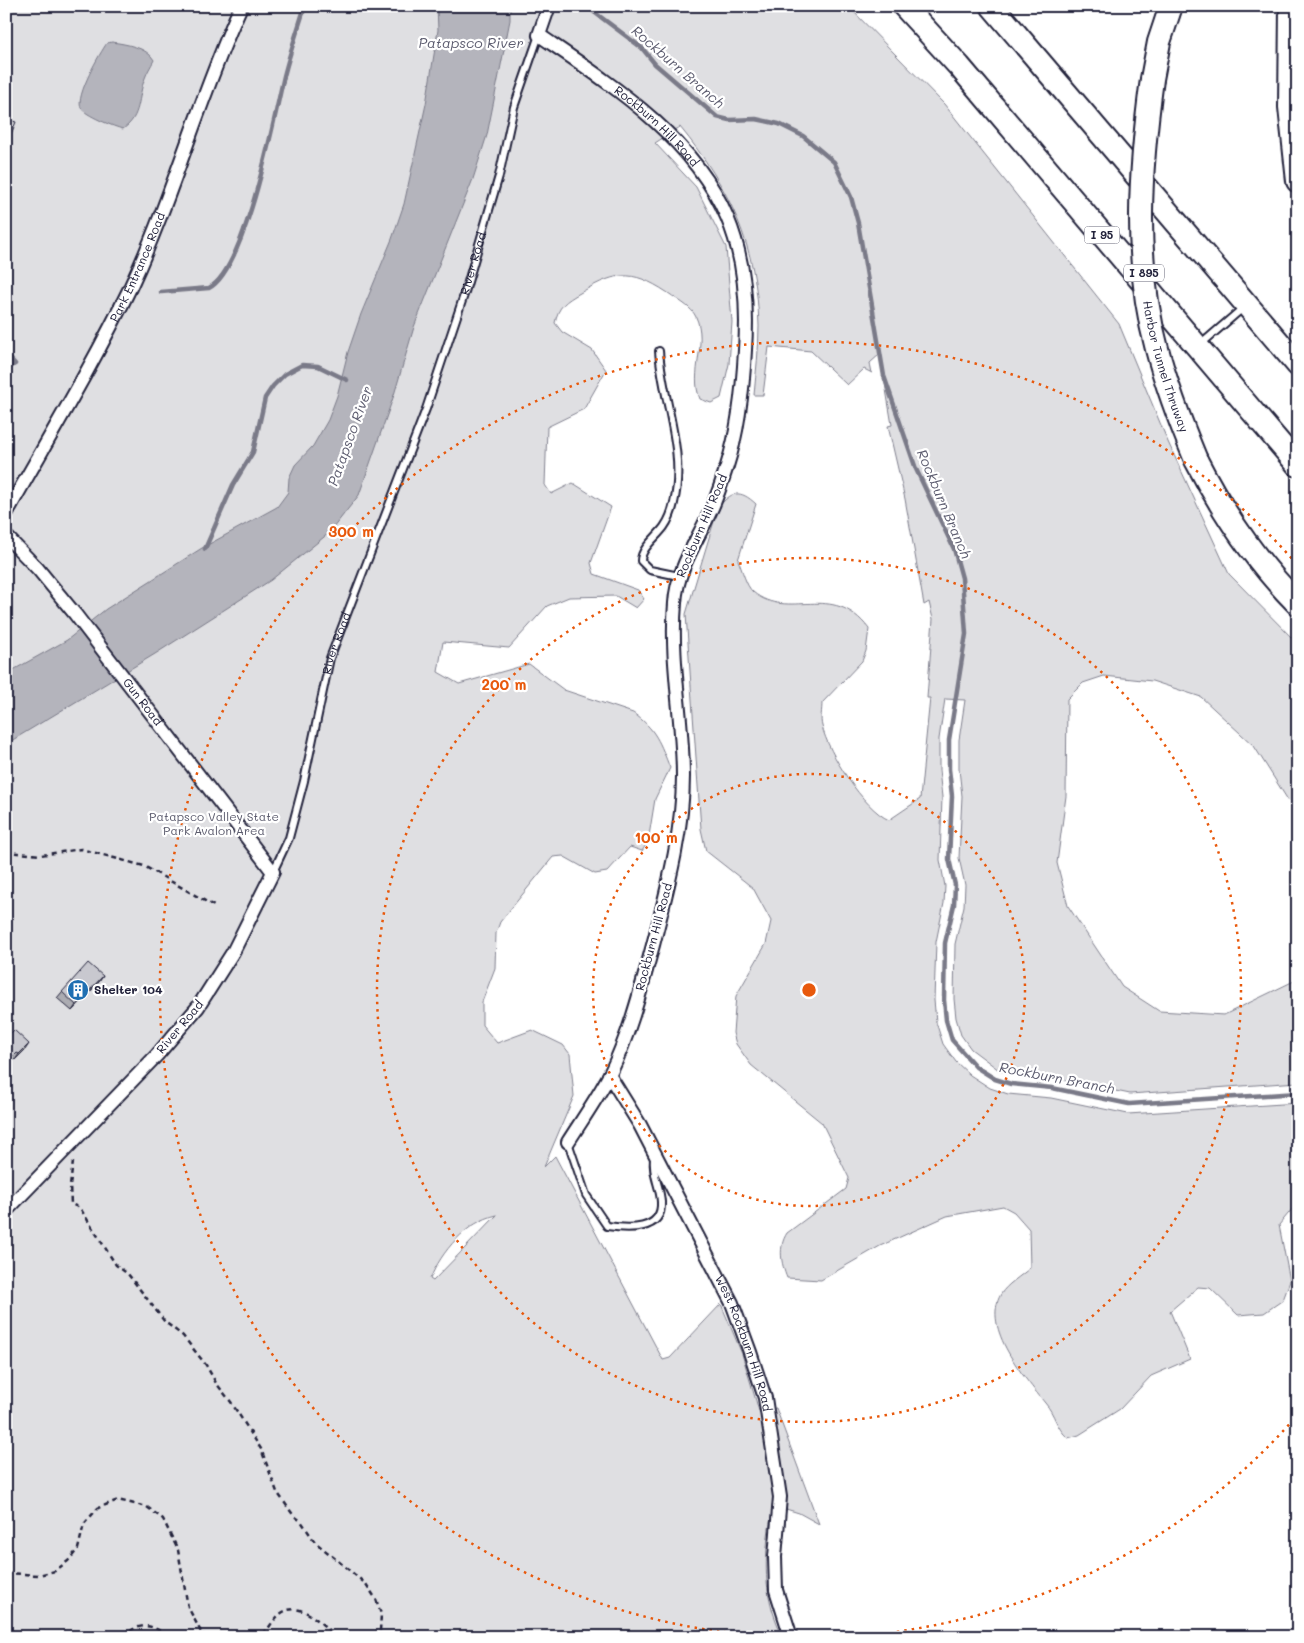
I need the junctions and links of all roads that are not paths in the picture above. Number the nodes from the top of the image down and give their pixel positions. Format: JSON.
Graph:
{"nodes":[{"id":1,"x":241,"y":6,"type":"edge"},
{"id":2,"x":549,"y":6,"type":"edge"},
{"id":3,"x":904,"y":6,"type":"edge"},
{"id":4,"x":992,"y":6,"type":"edge"},
{"id":5,"x":1170,"y":6,"type":"edge"},
{"id":6,"x":1290,"y":6,"type":"edge"},
{"id":7,"x":539,"y":35,"type":"junction"},
{"id":8,"x":1298,"y":181,"type":"edge"},
{"id":9,"x":1247,"y":305,"type":"junction"},
{"id":10,"x":1198,"y":347,"type":"junction"},
{"id":11,"x":659,"y":351,"type":"dead end"},
{"id":12,"x":1298,"y":365,"type":"edge"},
{"id":13,"x":1298,"y":464,"type":"edge"},
{"id":14,"x":6,"y":514,"type":"edge"},
{"id":15,"x":6,"y":536,"type":"edge"},
{"id":16,"x":679,"y":576,"type":"junction"},
{"id":17,"x":1298,"y":604,"type":"edge"},
{"id":18,"x":273,"y":872,"type":"junction"},
{"id":19,"x":609,"y":1075,"type":"junction"},
{"id":20,"x":568,"y":1142,"type":"joint"},
{"id":21,"x":655,"y":1153,"type":"junction"},
{"id":22,"x":6,"y":1210,"type":"edge"},
{"id":23,"x":791,"y":1637,"type":"edge"}],
"edges":[{"from":1,"to":14,"type":"street","name":"Park Entrance Road"},
{"from":2,"to":7,"type":"street","name":"River Road"},
{"from":3,"to":10,"type":"highway","number":"I 95"},
{"from":4,"to":9,"type":"highway"},
{"from":5,"to":17,"type":"highway","name":"Harbor Tunnel Thruway","number":"I 895","bridge":true},
{"from":6,"to":8,"type":"highway"},
{"from":7,"to":16,"type":"street","name":"Rockburn Hill Road"},
{"from":7,"to":18,"type":"lane","name":"River Road"},
{"from":9,"to":10,"type":"lane"},
{"from":9,"to":12,"type":"highway"},
{"from":10,"to":13,"type":"highway","number":"I 95"},
{"from":11,"to":16,"type":"lane"},
{"from":15,"to":18,"type":"street","name":"Gun Road"},
{"from":16,"to":19,"type":"street","name":"Rockburn Hill Road"},
{"from":18,"to":22,"type":"street","name":"River Road"},
{"from":19,"to":20,"type":"street","name":"Rockburn Hill Road"},
{"from":19,"to":21,"type":"street","name":"West Rockburn Hill Road"},
{"from":20,"to":21,"type":"lane"},
{"from":21,"to":23,"type":"street","name":"West Rockburn Hill Road"}]}
